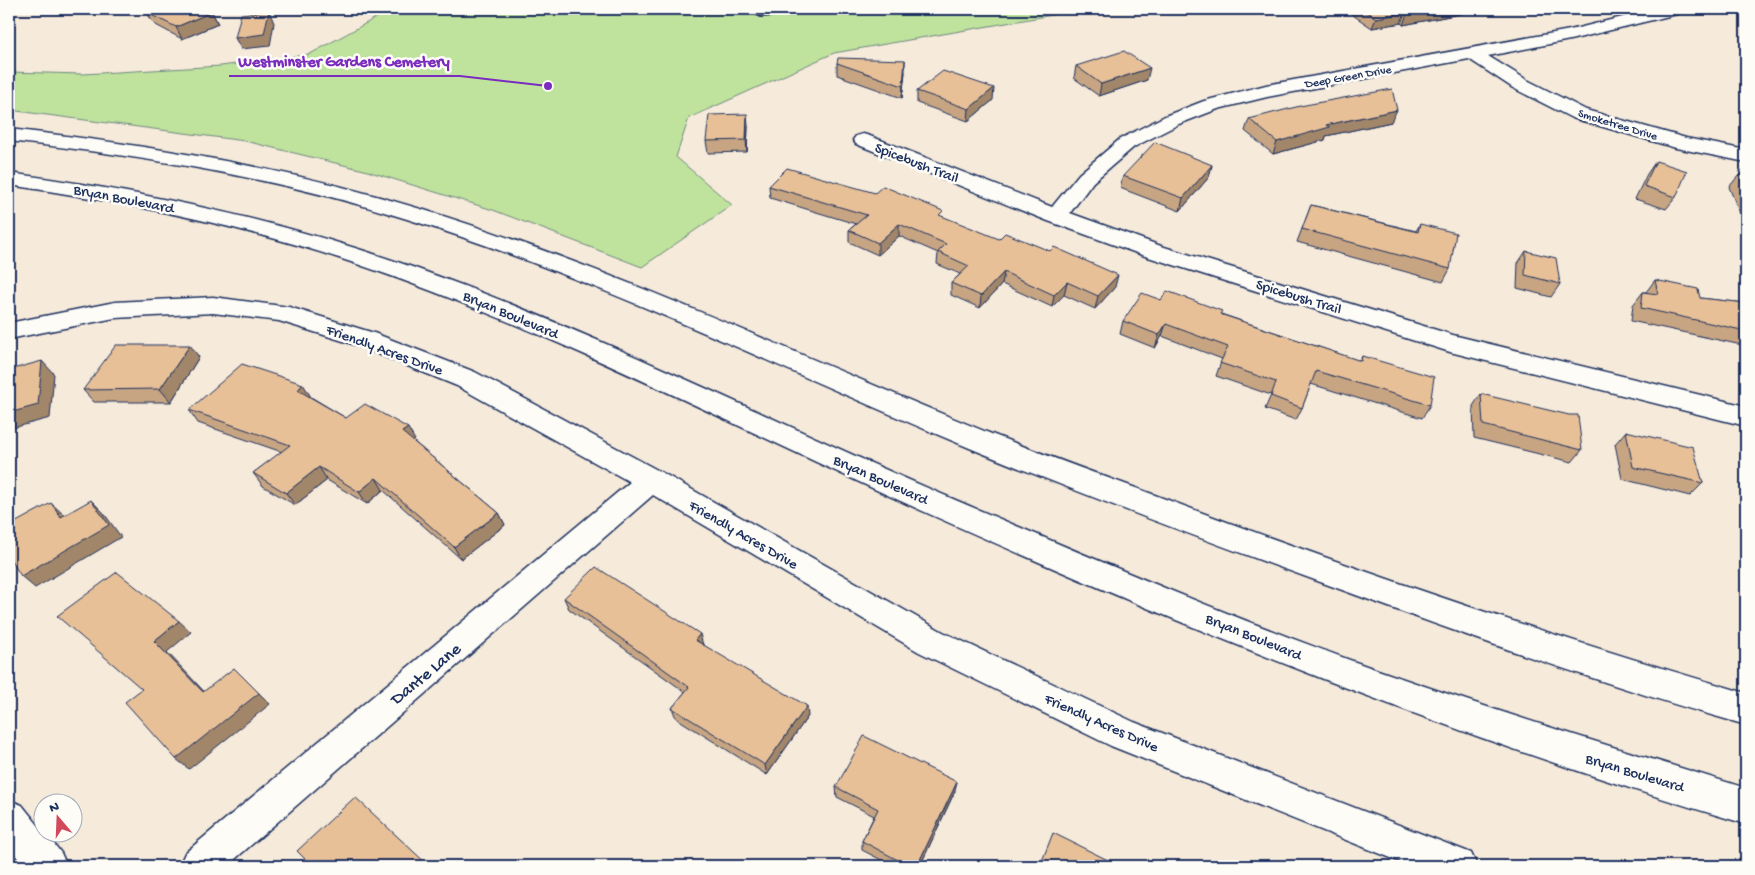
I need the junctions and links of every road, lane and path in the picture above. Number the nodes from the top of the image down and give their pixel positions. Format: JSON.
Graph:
{"nodes":[{"id":1,"x":752,"y":9,"type":"edge"},
{"id":2,"x":809,"y":9,"type":"edge"},
{"id":3,"x":1675,"y":9,"type":"edge"},
{"id":4,"x":1473,"y":54,"type":"junction"},
{"id":5,"x":9,"y":135,"type":"edge"},
{"id":6,"x":864,"y":140,"type":"dead end"},
{"id":7,"x":1746,"y":156,"type":"edge"},
{"id":8,"x":9,"y":179,"type":"edge"},
{"id":9,"x":1056,"y":216,"type":"junction"},
{"id":10,"x":9,"y":331,"type":"edge"},
{"id":11,"x":1746,"y":416,"type":"edge"},
{"id":12,"x":651,"y":480,"type":"junction"},
{"id":13,"x":1744,"y":708,"type":"edge"},
{"id":14,"x":1746,"y":806,"type":"edge"},
{"id":15,"x":9,"y":818,"type":"edge"},
{"id":16,"x":48,"y":866,"type":"edge"},
{"id":17,"x":198,"y":866,"type":"edge"},
{"id":18,"x":1458,"y":866,"type":"edge"}],
"edges":[{"from":1,"to":2,"type":"lane"},
{"from":3,"to":4,"type":"main road","name":"Deep Green Drive"},
{"from":4,"to":7,"type":"main road","name":"Smoketree Drive"},
{"from":4,"to":9,"type":"main road","name":"Deep Green Drive"},
{"from":5,"to":13,"type":"main road"},
{"from":6,"to":9,"type":"main road","name":"Spicebush Trail"},
{"from":8,"to":14,"type":"main road","name":"Bryan Boulevard"},
{"from":9,"to":11,"type":"main road","name":"Spicebush Trail"},
{"from":10,"to":12,"type":"main road","name":"Friendly Acres Drive"},
{"from":12,"to":17,"type":"main road","name":"Dante Lane"},
{"from":12,"to":18,"type":"main road","name":"Friendly Acres Drive"},
{"from":15,"to":16,"type":"main road"}]}
